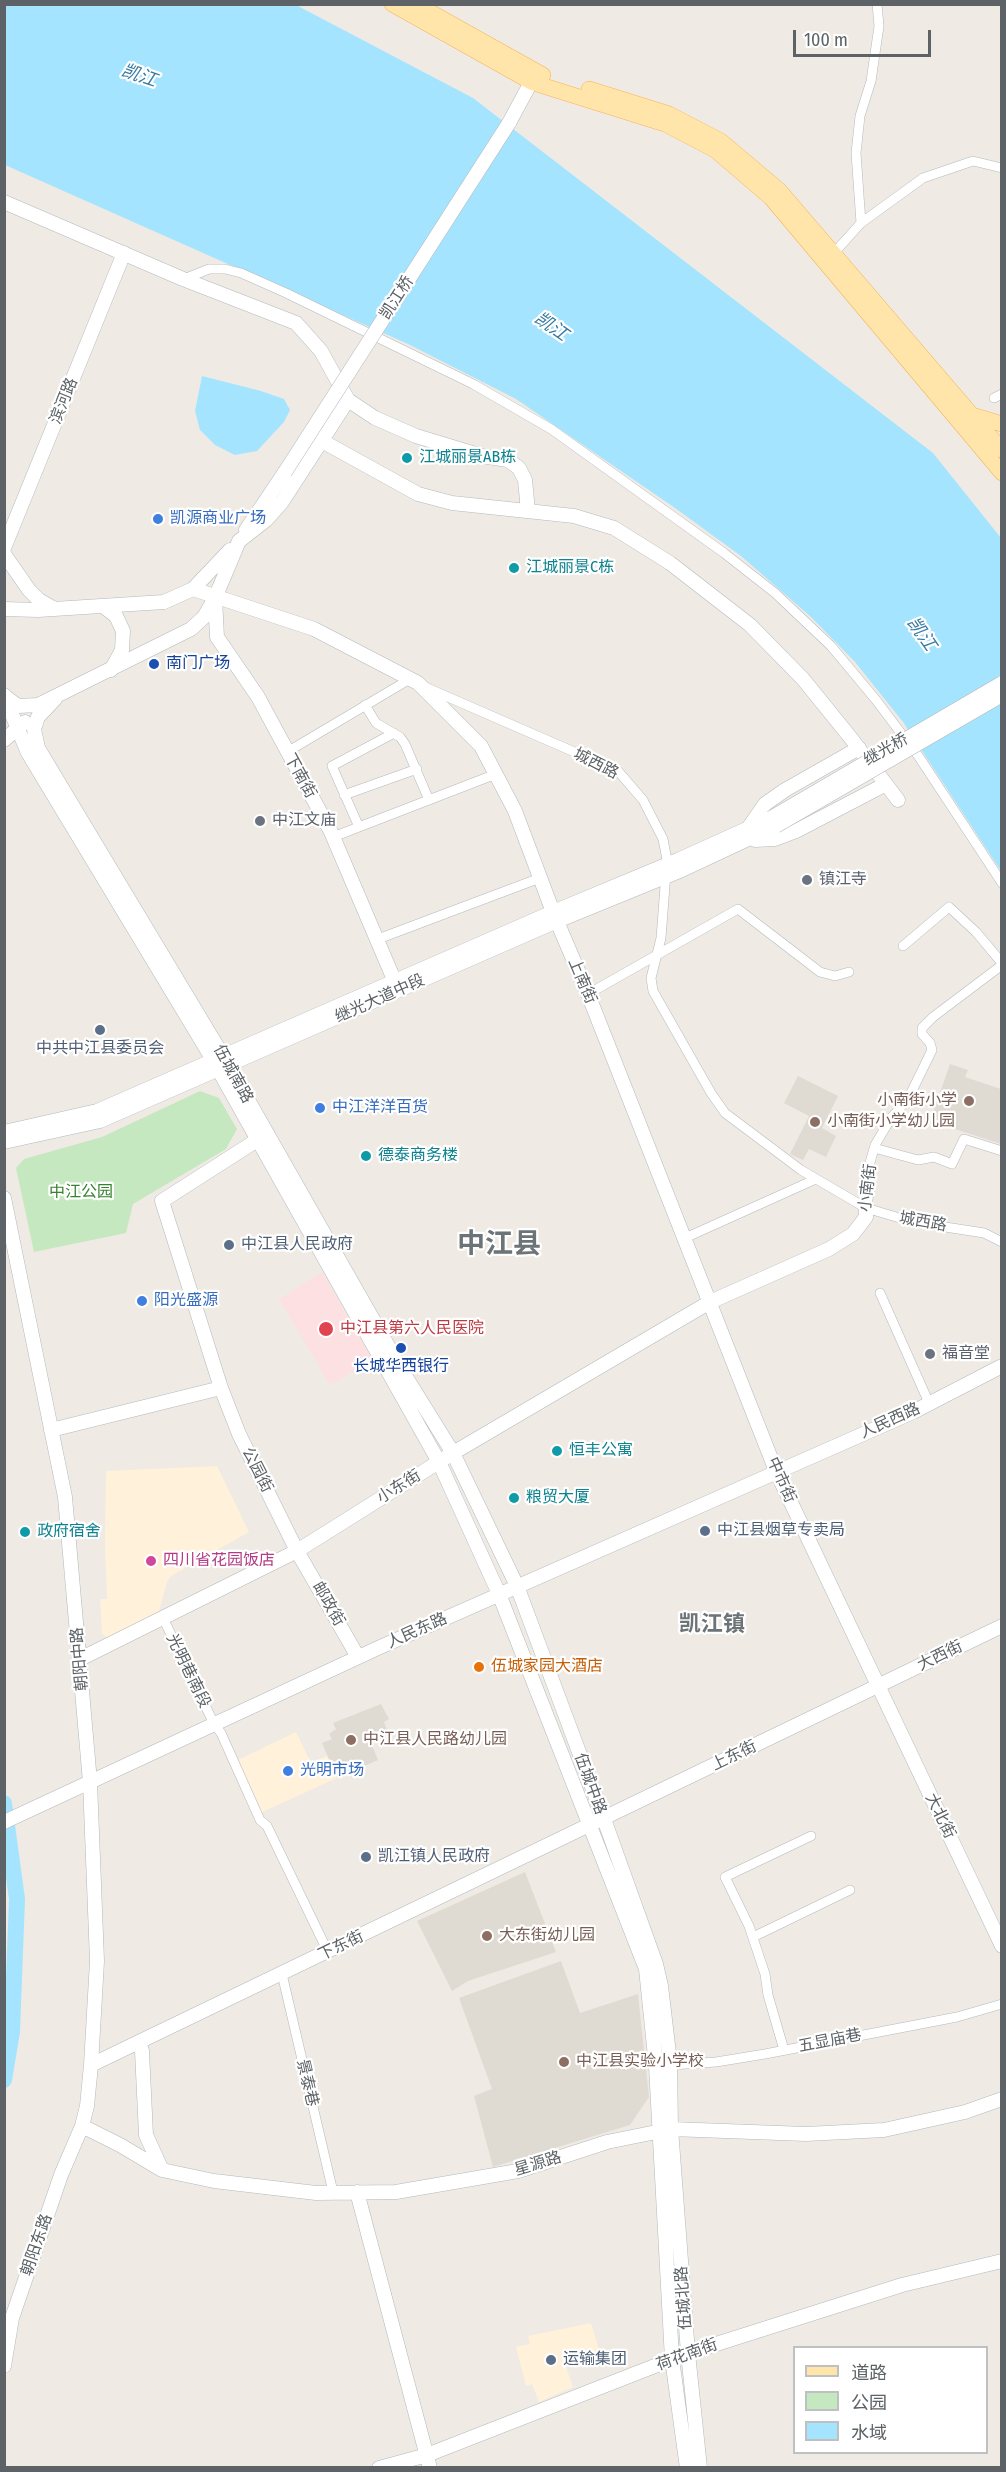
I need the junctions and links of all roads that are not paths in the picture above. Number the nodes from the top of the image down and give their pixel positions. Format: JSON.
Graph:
{"nodes":[{"id":1,"x":392,"y":4,"type":"edge"},
{"id":2,"x":416,"y":4,"type":"edge"},
{"id":3,"x":877,"y":4,"type":"edge"},
{"id":4,"x":533,"y":78,"type":"junction"},
{"id":5,"x":1002,"y":168,"type":"edge"},
{"id":6,"x":4,"y":202,"type":"edge"},
{"id":7,"x":861,"y":224,"type":"junction"},
{"id":8,"x":834,"y":253,"type":"junction"},
{"id":9,"x":124,"y":254,"type":"junction"},
{"id":10,"x":183,"y":279,"type":"junction"},
{"id":11,"x":348,"y":400,"type":"junction"},
{"id":12,"x":970,"y":423,"type":"junction"},
{"id":13,"x":1002,"y":424,"type":"edge"},
{"id":14,"x":1002,"y":430,"type":"edge"},
{"id":15,"x":322,"y":441,"type":"junction"},
{"id":16,"x":1002,"y":450,"type":"edge"},
{"id":17,"x":1002,"y":473,"type":"edge"},
{"id":18,"x":528,"y":511,"type":"junction"},
{"id":19,"x":239,"y":541,"type":"junction"},
{"id":20,"x":4,"y":549,"type":"edge"},
{"id":21,"x":4,"y":554,"type":"edge"},
{"id":22,"x":193,"y":589,"type":"junction"},
{"id":23,"x":215,"y":598,"type":"junction"},
{"id":24,"x":103,"y":606,"type":"junction"},
{"id":25,"x":4,"y":609,"type":"edge"},
{"id":26,"x":55,"y":609,"type":"junction"},
{"id":27,"x":111,"y":670,"type":"junction"},
{"id":28,"x":414,"y":681,"type":"junction"},
{"id":29,"x":1002,"y":683,"type":"edge"},
{"id":30,"x":1002,"y":695,"type":"edge"},
{"id":31,"x":5,"y":696,"type":"edge"},
{"id":32,"x":55,"y":699,"type":"junction"},
{"id":33,"x":365,"y":705,"type":"junction"},
{"id":34,"x":19,"y":727,"type":"junction"},
{"id":35,"x":394,"y":733,"type":"junction"},
{"id":36,"x":4,"y":740,"type":"edge"},
{"id":37,"x":859,"y":748,"type":"junction"},
{"id":38,"x":287,"y":752,"type":"junction"},
{"id":39,"x":417,"y":769,"type":"junction"},
{"id":40,"x":496,"y":774,"type":"junction"},
{"id":41,"x":886,"y":784,"type":"junction"},
{"id":42,"x":345,"y":795,"type":"junction"},
{"id":43,"x":429,"y":800,"type":"junction"},
{"id":44,"x":898,"y":800,"type":"dead end"},
{"id":45,"x":774,"y":822,"type":"junction"},
{"id":46,"x":359,"y":827,"type":"junction"},
{"id":47,"x":748,"y":836,"type":"junction"},
{"id":48,"x":333,"y":837,"type":"junction"},
{"id":49,"x":666,"y":871,"type":"junction"},
{"id":50,"x":540,"y":878,"type":"junction"},
{"id":51,"x":1002,"y":883,"type":"edge"},
{"id":52,"x":555,"y":917,"type":"junction"},
{"id":53,"x":378,"y":939,"type":"junction"},
{"id":54,"x":903,"y":946,"type":"dead end"},
{"id":55,"x":655,"y":957,"type":"junction"},
{"id":56,"x":1002,"y":964,"type":"edge"},
{"id":57,"x":849,"y":972,"type":"dead end"},
{"id":58,"x":397,"y":986,"type":"junction"},
{"id":59,"x":588,"y":994,"type":"junction"},
{"id":60,"x":221,"y":1062,"type":"junction"},
{"id":61,"x":4,"y":1132,"type":"edge"},
{"id":62,"x":263,"y":1137,"type":"junction"},
{"id":63,"x":4,"y":1142,"type":"edge"},
{"id":64,"x":874,"y":1148,"type":"junction"},
{"id":65,"x":1002,"y":1151,"type":"edge"},
{"id":66,"x":816,"y":1179,"type":"junction"},
{"id":67,"x":4,"y":1198,"type":"edge"},
{"id":68,"x":866,"y":1208,"type":"junction"},
{"id":69,"x":685,"y":1238,"type":"junction"},
{"id":70,"x":1002,"y":1242,"type":"edge"},
{"id":71,"x":880,"y":1293,"type":"dead end"},
{"id":72,"x":710,"y":1302,"type":"junction"},
{"id":73,"x":1002,"y":1366,"type":"edge"},
{"id":74,"x":221,"y":1388,"type":"junction"},
{"id":75,"x":929,"y":1403,"type":"junction"},
{"id":76,"x":51,"y":1430,"type":"junction"},
{"id":77,"x":453,"y":1453,"type":"junction"},
{"id":78,"x":440,"y":1462,"type":"junction"},
{"id":79,"x":776,"y":1471,"type":"junction"},
{"id":80,"x":297,"y":1551,"type":"junction"},
{"id":81,"x":517,"y":1586,"type":"junction"},
{"id":82,"x":499,"y":1594,"type":"junction"},
{"id":83,"x":163,"y":1618,"type":"junction"},
{"id":84,"x":1002,"y":1626,"type":"edge"},
{"id":85,"x":358,"y":1657,"type":"junction"},
{"id":86,"x":80,"y":1659,"type":"junction"},
{"id":87,"x":878,"y":1686,"type":"junction"},
{"id":88,"x":214,"y":1724,"type":"junction"},
{"id":89,"x":90,"y":1782,"type":"junction"},
{"id":90,"x":604,"y":1819,"type":"junction"},
{"id":91,"x":4,"y":1822,"type":"edge"},
{"id":92,"x":590,"y":1826,"type":"junction"},
{"id":93,"x":811,"y":1836,"type":"dead end"},
{"id":94,"x":850,"y":1890,"type":"dead end"},
{"id":95,"x":753,"y":1937,"type":"junction"},
{"id":96,"x":1002,"y":1946,"type":"edge"},
{"id":97,"x":328,"y":1952,"type":"junction"},
{"id":98,"x":282,"y":1974,"type":"junction"},
{"id":99,"x":1002,"y":2004,"type":"edge"},
{"id":100,"x":139,"y":2043,"type":"junction"},
{"id":101,"x":784,"y":2050,"type":"junction"},
{"id":102,"x":91,"y":2065,"type":"junction"},
{"id":103,"x":663,"y":2065,"type":"junction"},
{"id":104,"x":1002,"y":2099,"type":"edge"},
{"id":105,"x":82,"y":2126,"type":"junction"},
{"id":106,"x":666,"y":2130,"type":"junction"},
{"id":107,"x":162,"y":2170,"type":"junction"},
{"id":108,"x":333,"y":2192,"type":"junction"},
{"id":109,"x":357,"y":2192,"type":"junction"},
{"id":110,"x":1002,"y":2261,"type":"edge"},
{"id":111,"x":688,"y":2353,"type":"junction"},
{"id":112,"x":672,"y":2359,"type":"junction"},
{"id":113,"x":4,"y":2366,"type":"edge"},
{"id":114,"x":429,"y":2461,"type":"edge"},
{"id":115,"x":379,"y":2468,"type":"edge"},
{"id":116,"x":687,"y":2468,"type":"edge"},
{"id":117,"x":700,"y":2468,"type":"edge"}],
"edges":[{"from":1,"to":4,"type":"main road"},
{"from":2,"to":4,"type":"main road"},
{"from":3,"to":7,"type":"street"},
{"from":4,"to":8,"type":"main road"},
{"from":4,"to":12,"type":"main road"},
{"from":4,"to":19,"type":"street","name":"凯江桥","bridge":true},
{"from":5,"to":7,"type":"street"},
{"from":6,"to":9,"type":"street"},
{"from":7,"to":8,"type":"street"},
{"from":8,"to":12,"type":"main road"},
{"from":9,"to":10,"type":"street"},
{"from":9,"to":20,"type":"street","name":"滨河路"},
{"from":10,"to":11,"type":"street"},
{"from":10,"to":51,"type":"street"},
{"from":11,"to":15,"type":"street"},
{"from":11,"to":18,"type":"street"},
{"from":12,"to":13,"type":"main road"},
{"from":12,"to":14,"type":"main road"},
{"from":12,"to":16,"type":"main road"},
{"from":12,"to":17,"type":"main road"},
{"from":15,"to":18,"type":"street"},
{"from":15,"to":19,"type":"street"},
{"from":18,"to":37,"type":"street"},
{"from":19,"to":22,"type":"street"},
{"from":19,"to":23,"type":"street"},
{"from":21,"to":26,"type":"street"},
{"from":22,"to":23,"type":"street","name":"城西路"},
{"from":22,"to":24,"type":"street"},
{"from":23,"to":27,"type":"street"},
{"from":23,"to":28,"type":"street","name":"城西路"},
{"from":23,"to":38,"type":"street","name":"下南街"},
{"from":24,"to":26,"type":"street"},
{"from":24,"to":27,"type":"street"},
{"from":25,"to":26,"type":"street"},
{"from":27,"to":32,"type":"street"},
{"from":28,"to":33,"type":"street"},
{"from":28,"to":40,"type":"street","name":"上南街"},
{"from":28,"to":49,"type":"street","name":"城西路"},
{"from":29,"to":45,"type":"street","name":"继光桥","bridge":true},
{"from":30,"to":45,"type":"street","name":"继光桥","bridge":true},
{"from":31,"to":32,"type":"street"},
{"from":31,"to":34,"type":"street","name":"伍城南路"},
{"from":32,"to":34,"type":"street"},
{"from":32,"to":60,"type":"street","name":"伍城南路"},
{"from":33,"to":35,"type":"street"},
{"from":33,"to":38,"type":"street"},
{"from":34,"to":36,"type":"street"},
{"from":34,"to":60,"type":"street","name":"伍城南路"},
{"from":35,"to":39,"type":"street"},
{"from":35,"to":42,"type":"street"},
{"from":37,"to":41,"type":"street"},
{"from":37,"to":47,"type":"street"},
{"from":38,"to":48,"type":"street","name":"下南街"},
{"from":39,"to":42,"type":"street"},
{"from":39,"to":43,"type":"street"},
{"from":40,"to":43,"type":"street"},
{"from":40,"to":50,"type":"street","name":"上南街"},
{"from":41,"to":44,"type":"street"},
{"from":41,"to":47,"type":"street"},
{"from":42,"to":46,"type":"street"},
{"from":43,"to":46,"type":"street"},
{"from":45,"to":47,"type":"street"},
{"from":46,"to":48,"type":"street"},
{"from":47,"to":49,"type":"street","name":"继光大道中段"},
{"from":48,"to":53,"type":"street","name":"下南街"},
{"from":49,"to":52,"type":"street","name":"继光大道中段"},
{"from":49,"to":55,"type":"street","name":"城西路"},
{"from":50,"to":52,"type":"street","name":"上南街"},
{"from":50,"to":53,"type":"street"},
{"from":52,"to":58,"type":"street","name":"继光大道中段"},
{"from":52,"to":59,"type":"street","name":"上南街"},
{"from":53,"to":58,"type":"street","name":"下南街"},
{"from":54,"to":56,"type":"street"},
{"from":55,"to":57,"type":"street"},
{"from":55,"to":59,"type":"street"},
{"from":55,"to":66,"type":"street","name":"城西路"},
{"from":56,"to":64,"type":"street","name":"小南街"},
{"from":58,"to":60,"type":"street","name":"继光大道中段"},
{"from":59,"to":69,"type":"street","name":"上南街"},
{"from":60,"to":61,"type":"street","name":"继光大道中段"},
{"from":60,"to":62,"type":"street","name":"伍城南路"},
{"from":60,"to":63,"type":"street","name":"继光大道中段"},
{"from":62,"to":74,"type":"street","name":"公园街"},
{"from":62,"to":77,"type":"street","name":"伍城南路"},
{"from":62,"to":78,"type":"street","name":"伍城南路"},
{"from":64,"to":65,"type":"street"},
{"from":64,"to":68,"type":"street","name":"小南街"},
{"from":66,"to":68,"type":"street","name":"城西路"},
{"from":66,"to":69,"type":"street"},
{"from":67,"to":76,"type":"street","name":"朝阳中路"},
{"from":68,"to":70,"type":"street","name":"城西路"},
{"from":68,"to":72,"type":"street","name":"小南街"},
{"from":69,"to":72,"type":"street","name":"上南街"},
{"from":71,"to":75,"type":"street"},
{"from":72,"to":77,"type":"street","name":"小东街"},
{"from":72,"to":79,"type":"street","name":"中市街"},
{"from":73,"to":75,"type":"street","name":"人民西路"},
{"from":74,"to":76,"type":"street"},
{"from":74,"to":80,"type":"street","name":"公园街"},
{"from":75,"to":79,"type":"street","name":"人民西路"},
{"from":76,"to":86,"type":"street","name":"朝阳中路"},
{"from":77,"to":78,"type":"street","name":"小东街"},
{"from":77,"to":81,"type":"street","name":"伍城中路"},
{"from":78,"to":80,"type":"street","name":"小东街"},
{"from":78,"to":82,"type":"street","name":"伍城中路"},
{"from":79,"to":81,"type":"street","name":"人民东路"},
{"from":79,"to":87,"type":"street","name":"中市街"},
{"from":80,"to":83,"type":"street","name":"小东街"},
{"from":80,"to":85,"type":"street","name":"邮政街"},
{"from":81,"to":82,"type":"street","name":"人民东路"},
{"from":81,"to":90,"type":"street","name":"伍城中路"},
{"from":82,"to":85,"type":"street","name":"人民东路"},
{"from":82,"to":92,"type":"street","name":"伍城中路"},
{"from":83,"to":86,"type":"street","name":"小东街"},
{"from":83,"to":88,"type":"street","name":"光明巷南段"},
{"from":84,"to":87,"type":"street","name":"大西街"},
{"from":85,"to":88,"type":"street","name":"人民东路"},
{"from":86,"to":89,"type":"street","name":"朝阳中路"},
{"from":87,"to":90,"type":"street","name":"上东街"},
{"from":87,"to":96,"type":"street","name":"大北街"},
{"from":88,"to":89,"type":"street","name":"人民东路"},
{"from":88,"to":97,"type":"street","name":"光明巷南段"},
{"from":89,"to":91,"type":"street","name":"人民东路"},
{"from":89,"to":102,"type":"street","name":"朝阳中路"},
{"from":90,"to":92,"type":"street","name":"上东街"},
{"from":90,"to":103,"type":"street","name":"伍城中路"},
{"from":92,"to":97,"type":"street","name":"下东街"},
{"from":92,"to":103,"type":"street","name":"伍城中路"},
{"from":93,"to":95,"type":"street"},
{"from":94,"to":95,"type":"street"},
{"from":95,"to":101,"type":"street"},
{"from":97,"to":98,"type":"street","name":"下东街"},
{"from":98,"to":100,"type":"street","name":"下东街"},
{"from":98,"to":108,"type":"street","name":"景泰巷"},
{"from":99,"to":101,"type":"street","name":"五显庙巷"},
{"from":100,"to":102,"type":"street","name":"下东街"},
{"from":100,"to":107,"type":"street"},
{"from":101,"to":103,"type":"street","name":"五显庙巷"},
{"from":102,"to":105,"type":"street","name":"朝阳中路"},
{"from":103,"to":106,"type":"street","name":"伍城中路"},
{"from":104,"to":106,"type":"street","name":"星源路"},
{"from":105,"to":107,"type":"street","name":"星源路"},
{"from":105,"to":113,"type":"street","name":"朝阳东路"},
{"from":106,"to":109,"type":"street","name":"星源路"},
{"from":106,"to":111,"type":"street","name":"伍城北路"},
{"from":106,"to":112,"type":"street","name":"伍城北路"},
{"from":107,"to":108,"type":"street","name":"星源路"},
{"from":108,"to":109,"type":"street","name":"星源路"},
{"from":109,"to":114,"type":"street"},
{"from":110,"to":111,"type":"street","name":"荷花南街"},
{"from":111,"to":112,"type":"street","name":"荷花南街"},
{"from":111,"to":117,"type":"street","name":"伍城北路"},
{"from":112,"to":114,"type":"street","name":"荷花南街"},
{"from":112,"to":116,"type":"street","name":"伍城北路"},
{"from":114,"to":115,"type":"street","name":"荷花南街"}]}
